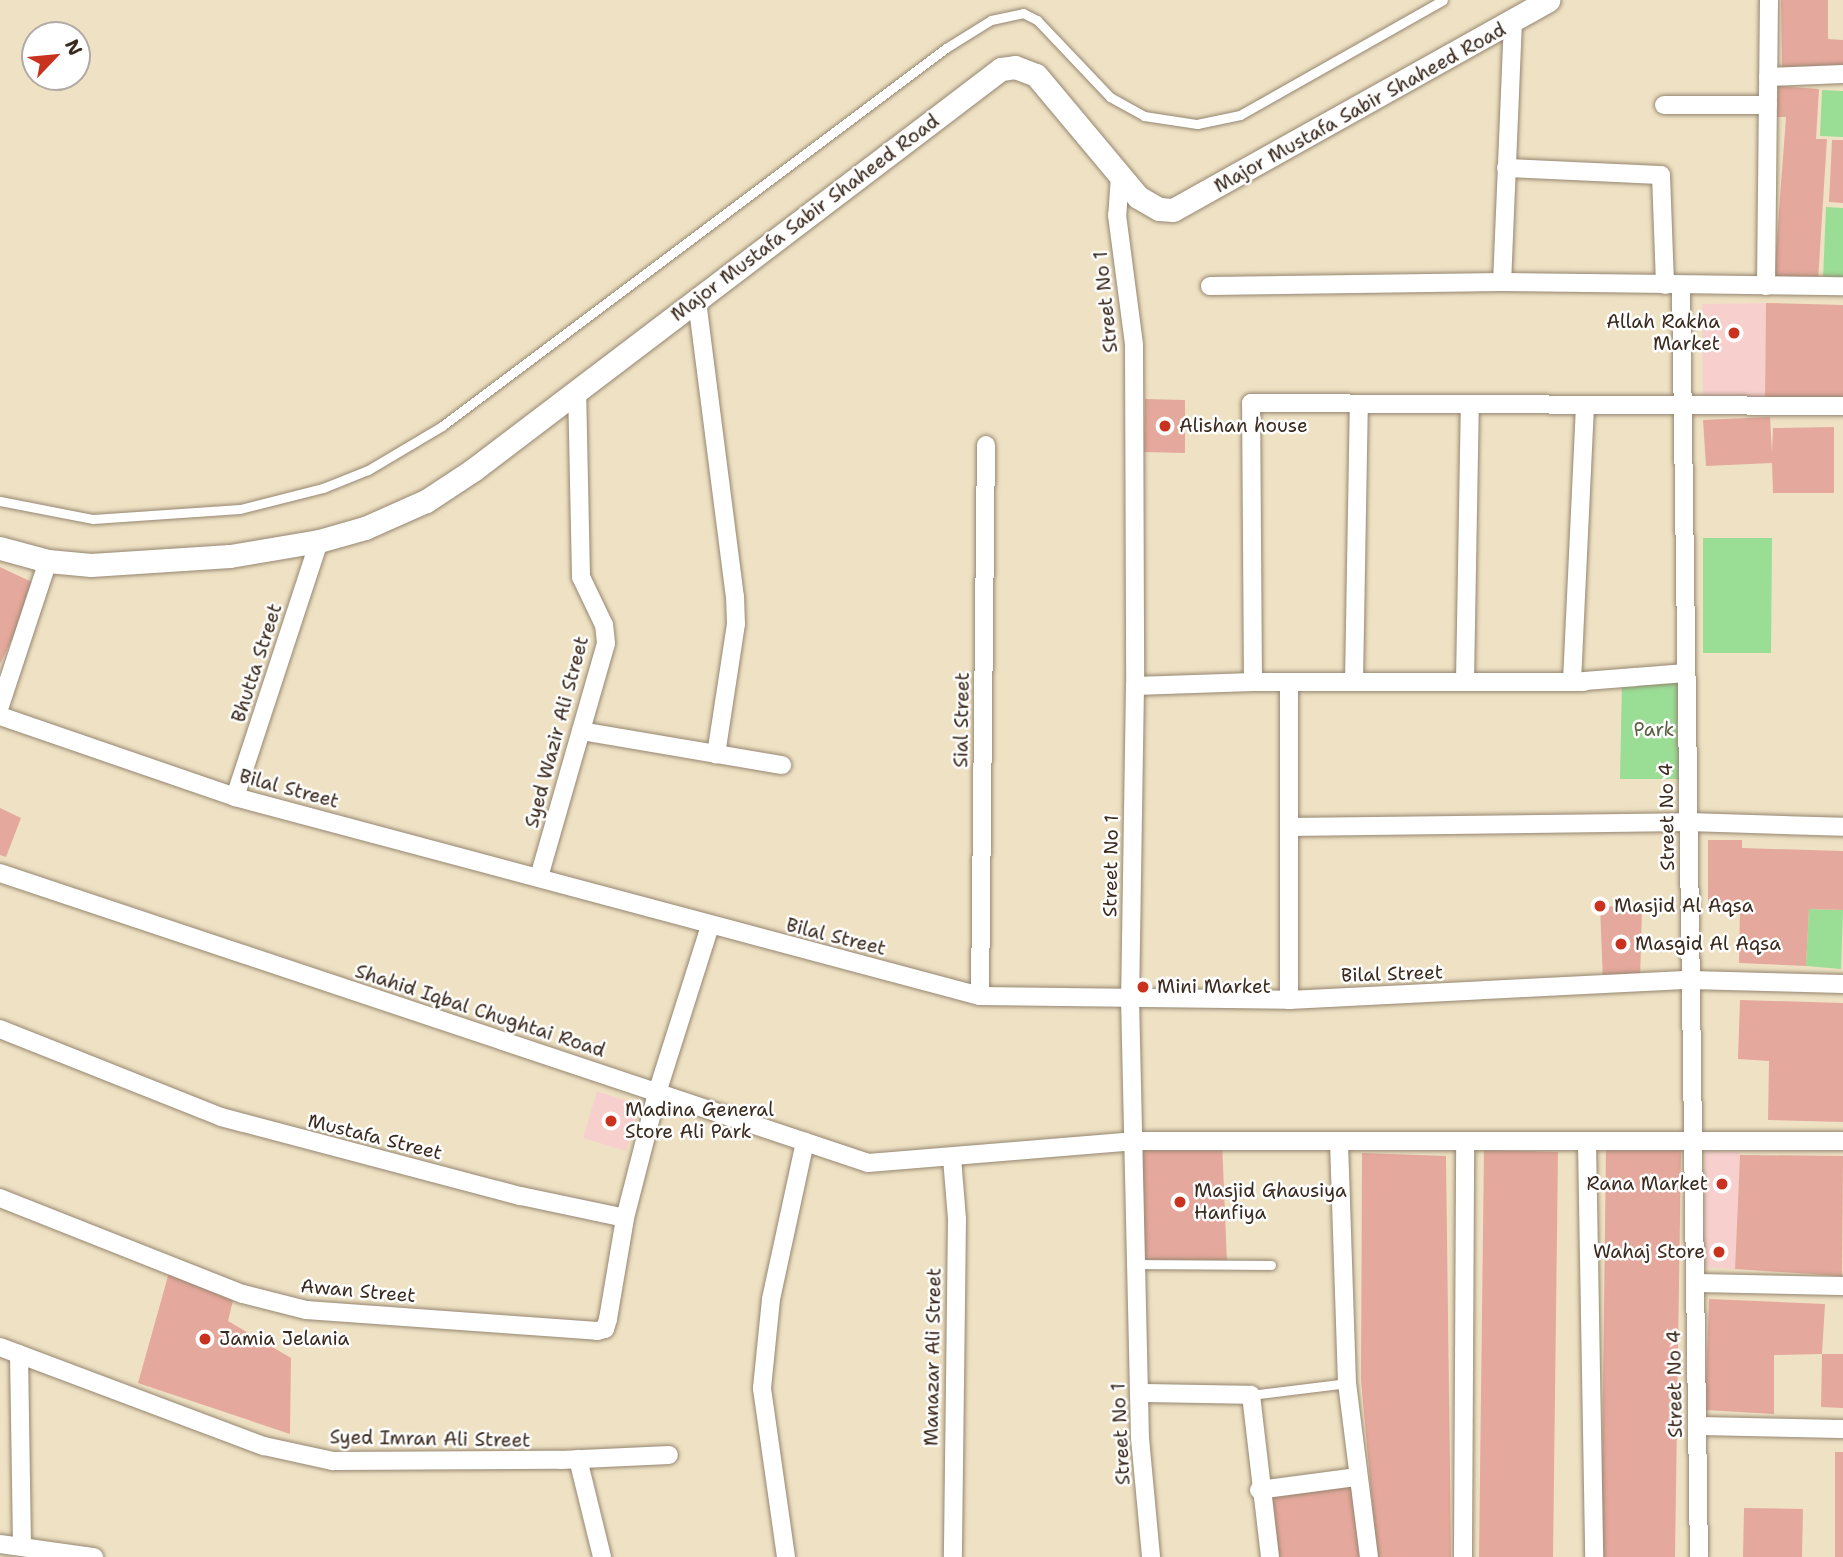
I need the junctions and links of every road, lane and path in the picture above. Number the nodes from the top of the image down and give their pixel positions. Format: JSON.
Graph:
{"nodes":[{"id":1,"x":1443,"y":0,"type":"edge"},
{"id":2,"x":1548,"y":0,"type":"edge"},
{"id":3,"x":1769,"y":0,"type":"edge"},
{"id":4,"x":1513,"y":21,"type":"junction"},
{"id":5,"x":1843,"y":74,"type":"edge"},
{"id":6,"x":1768,"y":77,"type":"junction"},
{"id":7,"x":1768,"y":104,"type":"junction"},
{"id":8,"x":1664,"y":106,"type":"dead end"},
{"id":9,"x":1506,"y":168,"type":"junction"},
{"id":10,"x":1120,"y":176,"type":"junction"},
{"id":11,"x":1502,"y":282,"type":"junction"},
{"id":12,"x":1210,"y":286,"type":"dead end"},
{"id":13,"x":1673,"y":286,"type":"junction"},
{"id":14,"x":1766,"y":286,"type":"junction"},
{"id":15,"x":1843,"y":286,"type":"edge"},
{"id":16,"x":697,"y":300,"type":"junction"},
{"id":17,"x":577,"y":392,"type":"junction"},
{"id":18,"x":1682,"y":403,"type":"junction"},
{"id":19,"x":1359,"y":404,"type":"junction"},
{"id":20,"x":1471,"y":405,"type":"junction"},
{"id":21,"x":1585,"y":406,"type":"junction"},
{"id":22,"x":1843,"y":406,"type":"edge"},
{"id":23,"x":986,"y":445,"type":"dead end"},
{"id":24,"x":0,"y":501,"type":"edge"},
{"id":25,"x":319,"y":541,"type":"junction"},
{"id":26,"x":0,"y":548,"type":"edge"},
{"id":27,"x":48,"y":561,"type":"junction"},
{"id":28,"x":1686,"y":673,"type":"junction"},
{"id":29,"x":1252,"y":682,"type":"junction"},
{"id":30,"x":1289,"y":682,"type":"junction"},
{"id":31,"x":1354,"y":682,"type":"junction"},
{"id":32,"x":1465,"y":682,"type":"junction"},
{"id":33,"x":1572,"y":682,"type":"junction"},
{"id":34,"x":1622,"y":682,"type":"dead end"},
{"id":35,"x":1135,"y":686,"type":"junction"},
{"id":36,"x":0,"y":706,"type":"edge"},
{"id":37,"x":0,"y":716,"type":"edge"},
{"id":38,"x":581,"y":731,"type":"junction"},
{"id":39,"x":716,"y":754,"type":"junction"},
{"id":40,"x":782,"y":765,"type":"dead end"},
{"id":41,"x":235,"y":797,"type":"junction"},
{"id":42,"x":1688,"y":822,"type":"junction"},
{"id":43,"x":1289,"y":827,"type":"junction"},
{"id":44,"x":1843,"y":827,"type":"edge"},
{"id":45,"x":0,"y":873,"type":"edge"},
{"id":46,"x":539,"y":877,"type":"junction"},
{"id":47,"x":710,"y":926,"type":"junction"},
{"id":48,"x":1690,"y":980,"type":"junction"},
{"id":49,"x":1843,"y":984,"type":"edge"},
{"id":50,"x":980,"y":996,"type":"junction"},
{"id":51,"x":1130,"y":998,"type":"junction"},
{"id":52,"x":1289,"y":1000,"type":"junction"},
{"id":53,"x":0,"y":1029,"type":"edge"},
{"id":54,"x":657,"y":1093,"type":"junction"},
{"id":55,"x":1693,"y":1140,"type":"junction"},
{"id":56,"x":1133,"y":1141,"type":"junction"},
{"id":57,"x":1843,"y":1141,"type":"edge"},
{"id":58,"x":804,"y":1142,"type":"junction"},
{"id":59,"x":1339,"y":1142,"type":"junction"},
{"id":60,"x":1465,"y":1142,"type":"junction"},
{"id":61,"x":1587,"y":1143,"type":"junction"},
{"id":62,"x":952,"y":1158,"type":"junction"},
{"id":63,"x":0,"y":1198,"type":"edge"},
{"id":64,"x":625,"y":1218,"type":"junction"},
{"id":65,"x":1136,"y":1264,"type":"junction"},
{"id":66,"x":1271,"y":1265,"type":"dead end"},
{"id":67,"x":1695,"y":1283,"type":"junction"},
{"id":68,"x":1843,"y":1286,"type":"edge"},
{"id":69,"x":0,"y":1347,"type":"edge"},
{"id":70,"x":19,"y":1354,"type":"junction"},
{"id":71,"x":1347,"y":1383,"type":"junction"},
{"id":72,"x":1139,"y":1392,"type":"junction"},
{"id":73,"x":1251,"y":1395,"type":"junction"},
{"id":74,"x":1697,"y":1426,"type":"junction"},
{"id":75,"x":1843,"y":1429,"type":"edge"},
{"id":76,"x":669,"y":1455,"type":"dead end"},
{"id":77,"x":578,"y":1460,"type":"junction"},
{"id":78,"x":1356,"y":1477,"type":"junction"},
{"id":79,"x":1259,"y":1490,"type":"junction"},
{"id":80,"x":0,"y":1545,"type":"edge"},
{"id":81,"x":22,"y":1548,"type":"junction"},
{"id":82,"x":94,"y":1557,"type":"edge"},
{"id":83,"x":602,"y":1557,"type":"edge"},
{"id":84,"x":786,"y":1557,"type":"edge"},
{"id":85,"x":953,"y":1557,"type":"edge"},
{"id":86,"x":1152,"y":1557,"type":"edge"},
{"id":87,"x":1270,"y":1557,"type":"edge"},
{"id":88,"x":1369,"y":1557,"type":"edge"},
{"id":89,"x":1463,"y":1557,"type":"edge"},
{"id":90,"x":1594,"y":1557,"type":"edge"},
{"id":91,"x":1699,"y":1557,"type":"edge"}],
"edges":[{"from":1,"to":24,"type":"lane"},
{"from":2,"to":4,"type":"street","name":"Major Mustafa Sabir Shaheed Road"},
{"from":3,"to":6,"type":"street"},
{"from":4,"to":9,"type":"street"},
{"from":4,"to":10,"type":"street","name":"Major Mustafa Sabir Shaheed Road"},
{"from":5,"to":6,"type":"street"},
{"from":6,"to":7,"type":"street"},
{"from":7,"to":8,"type":"street"},
{"from":7,"to":14,"type":"street"},
{"from":9,"to":11,"type":"street"},
{"from":9,"to":13,"type":"street","name":"Street No 4"},
{"from":10,"to":16,"type":"street","name":"Major Mustafa Sabir Shaheed Road"},
{"from":10,"to":35,"type":"street","name":"Street No 1"},
{"from":11,"to":12,"type":"street"},
{"from":11,"to":13,"type":"street"},
{"from":13,"to":14,"type":"street"},
{"from":13,"to":18,"type":"street","name":"Street No 4"},
{"from":14,"to":15,"type":"street"},
{"from":16,"to":17,"type":"street","name":"Major Mustafa Sabir Shaheed Road"},
{"from":16,"to":39,"type":"street"},
{"from":17,"to":25,"type":"street","name":"Major Mustafa Sabir Shaheed Road"},
{"from":17,"to":38,"type":"street","name":"Syed Wazir Ali Street"},
{"from":18,"to":21,"type":"street"},
{"from":18,"to":22,"type":"street"},
{"from":18,"to":28,"type":"street","name":"Street No 4"},
{"from":19,"to":20,"type":"street"},
{"from":19,"to":29,"type":"street"},
{"from":19,"to":31,"type":"street"},
{"from":20,"to":21,"type":"street"},
{"from":20,"to":32,"type":"street"},
{"from":21,"to":33,"type":"street"},
{"from":23,"to":50,"type":"street","name":"Sial Street"},
{"from":25,"to":27,"type":"street","name":"Major Mustafa Sabir Shaheed Road"},
{"from":25,"to":41,"type":"street","name":"Bhutta Street"},
{"from":26,"to":27,"type":"street","name":"Major Mustafa Sabir Shaheed Road"},
{"from":27,"to":36,"type":"street"},
{"from":28,"to":33,"type":"street"},
{"from":28,"to":42,"type":"street","name":"Street No 4"},
{"from":29,"to":30,"type":"street"},
{"from":29,"to":35,"type":"street"},
{"from":30,"to":31,"type":"street"},
{"from":30,"to":43,"type":"street"},
{"from":31,"to":32,"type":"street"},
{"from":32,"to":33,"type":"street"},
{"from":33,"to":34,"type":"street"},
{"from":35,"to":51,"type":"street","name":"Street No 1"},
{"from":37,"to":41,"type":"street","name":"Bilal Street"},
{"from":38,"to":39,"type":"street"},
{"from":38,"to":46,"type":"street","name":"Syed Wazir Ali Street"},
{"from":39,"to":40,"type":"street"},
{"from":41,"to":46,"type":"street","name":"Bilal Street"},
{"from":42,"to":43,"type":"street"},
{"from":42,"to":44,"type":"street"},
{"from":42,"to":48,"type":"street","name":"Street No 4"},
{"from":43,"to":52,"type":"street"},
{"from":45,"to":54,"type":"street","name":"Shahid Iqbal Chughtai Road"},
{"from":46,"to":47,"type":"street","name":"Bilal Street"},
{"from":47,"to":50,"type":"street","name":"Bilal Street"},
{"from":47,"to":54,"type":"street"},
{"from":48,"to":49,"type":"street","name":"Bilal Street"},
{"from":48,"to":52,"type":"street","name":"Bilal Street"},
{"from":48,"to":55,"type":"street","name":"Street No 4"},
{"from":50,"to":51,"type":"street","name":"Bilal Street"},
{"from":51,"to":52,"type":"street","name":"Bilal Street"},
{"from":51,"to":56,"type":"street","name":"Street No 1"},
{"from":53,"to":64,"type":"street","name":"Mustafa Street"},
{"from":54,"to":58,"type":"street","name":"Shahid Iqbal Chughtai Road"},
{"from":54,"to":64,"type":"street"},
{"from":55,"to":57,"type":"street","name":"Shahid Iqbal Chughtai Road"},
{"from":55,"to":61,"type":"street","name":"Shahid Iqbal Chughtai Road"},
{"from":55,"to":67,"type":"street","name":"Street No 4"},
{"from":56,"to":59,"type":"street","name":"Shahid Iqbal Chughtai Road"},
{"from":56,"to":62,"type":"street","name":"Shahid Iqbal Chughtai Road"},
{"from":56,"to":65,"type":"street","name":"Street No 1"},
{"from":58,"to":62,"type":"street","name":"Shahid Iqbal Chughtai Road"},
{"from":58,"to":84,"type":"street"},
{"from":59,"to":60,"type":"street","name":"Shahid Iqbal Chughtai Road"},
{"from":59,"to":71,"type":"street"},
{"from":60,"to":61,"type":"street","name":"Shahid Iqbal Chughtai Road"},
{"from":60,"to":89,"type":"street"},
{"from":61,"to":90,"type":"street"},
{"from":62,"to":85,"type":"street","name":"Manazar Ali Street"},
{"from":63,"to":64,"type":"street","name":"Awan Street"},
{"from":65,"to":66,"type":"lane"},
{"from":65,"to":72,"type":"street","name":"Street No 1"},
{"from":67,"to":68,"type":"street"},
{"from":67,"to":74,"type":"street","name":"Street No 4"},
{"from":69,"to":70,"type":"street","name":"Syed Imran Ali Street"},
{"from":70,"to":77,"type":"street","name":"Syed Imran Ali Street"},
{"from":70,"to":81,"type":"street"},
{"from":71,"to":73,"type":"lane"},
{"from":71,"to":78,"type":"street"},
{"from":72,"to":73,"type":"street"},
{"from":72,"to":86,"type":"street","name":"Street No 1"},
{"from":73,"to":79,"type":"street"},
{"from":74,"to":75,"type":"street"},
{"from":74,"to":91,"type":"street","name":"Street No 4"},
{"from":76,"to":77,"type":"street","name":"Syed Imran Ali Street"},
{"from":77,"to":83,"type":"street"},
{"from":78,"to":79,"type":"street"},
{"from":78,"to":88,"type":"street"},
{"from":79,"to":87,"type":"street"},
{"from":80,"to":81,"type":"street"},
{"from":81,"to":82,"type":"street"}]}
